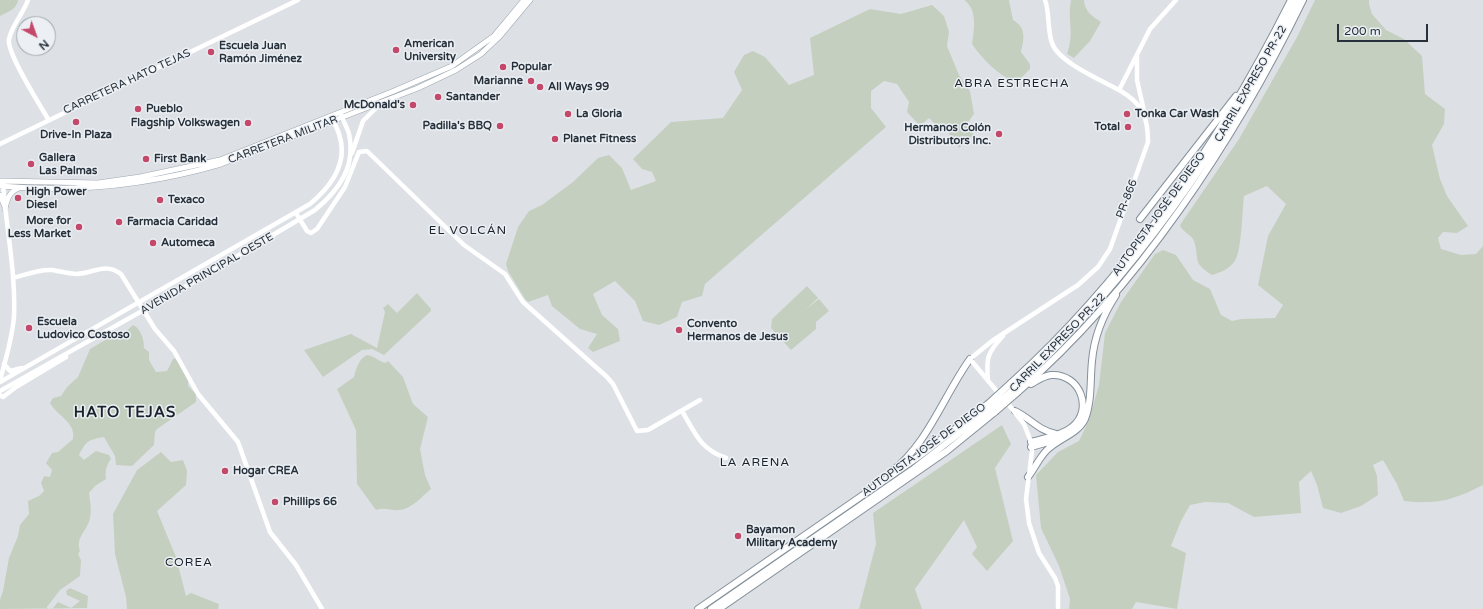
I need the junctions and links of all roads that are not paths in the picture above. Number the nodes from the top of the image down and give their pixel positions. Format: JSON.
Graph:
{"nodes":[{"id":1,"x":28,"y":0,"type":"edge"},
{"id":2,"x":298,"y":0,"type":"edge"},
{"id":3,"x":524,"y":0,"type":"edge"},
{"id":4,"x":530,"y":0,"type":"edge"},
{"id":5,"x":1045,"y":0,"type":"edge"},
{"id":6,"x":1176,"y":0,"type":"edge"},
{"id":7,"x":1291,"y":0,"type":"edge"},
{"id":8,"x":1298,"y":0,"type":"edge"},
{"id":9,"x":1303,"y":0,"type":"edge"},
{"id":10,"x":1139,"y":48,"type":"junction"},
{"id":11,"x":1245,"y":87,"type":"junction"},
{"id":12,"x":1120,"y":90,"type":"junction"},
{"id":13,"x":382,"y":102,"type":"junction"},
{"id":14,"x":341,"y":115,"type":"junction"},
{"id":15,"x":332,"y":119,"type":"junction"},
{"id":16,"x":48,"y":120,"type":"junction"},
{"id":17,"x":1147,"y":120,"type":"junction"},
{"id":18,"x":0,"y":144,"type":"edge"},
{"id":19,"x":350,"y":160,"type":"junction"},
{"id":20,"x":1,"y":184,"type":"edge"},
{"id":21,"x":19,"y":187,"type":"junction"},
{"id":22,"x":0,"y":195,"type":"edge"},
{"id":23,"x":6,"y":209,"type":"junction"},
{"id":24,"x":296,"y":213,"type":"junction"},
{"id":25,"x":1140,"y":218,"type":"dead end"},
{"id":26,"x":300,"y":220,"type":"junction"},
{"id":27,"x":1163,"y":222,"type":"junction"},
{"id":28,"x":1150,"y":239,"type":"junction"},
{"id":29,"x":13,"y":278,"type":"junction"},
{"id":30,"x":1123,"y":281,"type":"junction"},
{"id":31,"x":139,"y":303,"type":"junction"},
{"id":32,"x":144,"y":310,"type":"junction"},
{"id":33,"x":1009,"y":330,"type":"junction"},
{"id":34,"x":75,"y":349,"type":"junction"},
{"id":35,"x":970,"y":359,"type":"junction"},
{"id":36,"x":4,"y":364,"type":"junction"},
{"id":37,"x":33,"y":364,"type":"junction"},
{"id":38,"x":0,"y":381,"type":"edge"},
{"id":39,"x":988,"y":381,"type":"junction"},
{"id":40,"x":1017,"y":388,"type":"junction"},
{"id":41,"x":0,"y":391,"type":"edge"},
{"id":42,"x":0,"y":395,"type":"edge"},
{"id":43,"x":700,"y":400,"type":"dead end"},
{"id":44,"x":991,"y":408,"type":"junction"},
{"id":45,"x":682,"y":411,"type":"junction"},
{"id":46,"x":1015,"y":411,"type":"junction"},
{"id":47,"x":1060,"y":436,"type":"junction"},
{"id":48,"x":1031,"y":444,"type":"junction"},
{"id":49,"x":726,"y":458,"type":"dead end"},
{"id":50,"x":923,"y":461,"type":"junction"},
{"id":51,"x":1028,"y":477,"type":"junction"},
{"id":52,"x":852,"y":503,"type":"junction"},
{"id":53,"x":322,"y":609,"type":"edge"},
{"id":54,"x":698,"y":609,"type":"edge"},
{"id":55,"x":708,"y":609,"type":"edge"},
{"id":56,"x":711,"y":609,"type":"edge"},
{"id":57,"x":719,"y":609,"type":"edge"},
{"id":58,"x":1058,"y":609,"type":"edge"}],
"edges":[{"from":1,"to":16,"type":"street"},
{"from":2,"to":16,"type":"street","name":"CARRETERA HATO TEJAS"},
{"from":3,"to":14,"type":"main road","name":"CARRETERA MILITAR"},
{"from":4,"to":13,"type":"main road","name":"CARRETERA MILITAR"},
{"from":5,"to":12,"type":"street","name":"PR-866"},
{"from":6,"to":10,"type":"street"},
{"from":7,"to":11,"type":"highway","name":"AUTOPISTA JOSÉ DE DIEGO"},
{"from":8,"to":27,"type":"highway","name":"CARRIL EXPRESO PR-22"},
{"from":9,"to":27,"type":"highway","name":"AUTOPISTA JOSÉ DE DIEGO"},
{"from":10,"to":12,"type":"street"},
{"from":10,"to":17,"type":"street"},
{"from":11,"to":25,"type":"highway"},
{"from":11,"to":27,"type":"highway","name":"AUTOPISTA JOSÉ DE DIEGO"},
{"from":12,"to":17,"type":"street","name":"PR-866","number":"PR-866"},
{"from":13,"to":14,"type":"main road","name":"CARRETERA MILITAR"},
{"from":13,"to":19,"type":"street"},
{"from":14,"to":15,"type":"main road","name":"CARRETERA MILITAR"},
{"from":14,"to":19,"type":"street","name":"AVENIDA PRINCIPAL OESTE"},
{"from":15,"to":20,"type":"main road","name":"CARRETERA MILITAR"},
{"from":15,"to":21,"type":"main road","name":"CARRETERA MILITAR"},
{"from":15,"to":24,"type":"street","name":"AVENIDA PRINCIPAL OESTE"},
{"from":16,"to":18,"type":"street","name":"CARRETERA HATO TEJAS"},
{"from":17,"to":33,"type":"street","name":"PR-866","number":"PR-866"},
{"from":19,"to":26,"type":"street","name":"AVENIDA PRINCIPAL OESTE"},
{"from":20,"to":21,"type":"main road","name":"CARRETERA MILITAR"},
{"from":20,"to":23,"type":"street"},
{"from":21,"to":23,"type":"main road"},
{"from":22,"to":23,"type":"main road"},
{"from":23,"to":29,"type":"street"},
{"from":24,"to":26,"type":"street"},
{"from":24,"to":31,"type":"street","name":"AVENIDA PRINCIPAL OESTE"},
{"from":26,"to":32,"type":"street","name":"AVENIDA PRINCIPAL OESTE"},
{"from":26,"to":45,"type":"street"},
{"from":27,"to":28,"type":"highway","name":"AUTOPISTA JOSÉ DE DIEGO"},
{"from":27,"to":28,"type":"highway","name":"AUTOPISTA JOSÉ DE DIEGO"},
{"from":28,"to":30,"type":"highway","name":"AUTOPISTA JOSÉ DE DIEGO"},
{"from":28,"to":40,"type":"highway","name":"AUTOPISTA JOSÉ DE DIEGO"},
{"from":29,"to":31,"type":"street"},
{"from":29,"to":36,"type":"street"},
{"from":30,"to":40,"type":"highway","name":"AUTOPISTA JOSÉ DE DIEGO"},
{"from":30,"to":47,"type":"highway"},
{"from":31,"to":32,"type":"street"},
{"from":31,"to":37,"type":"street","name":"AVENIDA PRINCIPAL OESTE"},
{"from":32,"to":34,"type":"street","name":"AVENIDA PRINCIPAL OESTE"},
{"from":32,"to":53,"type":"street"},
{"from":33,"to":35,"type":"street","name":"PR-866","number":"PR-866"},
{"from":33,"to":39,"type":"street"},
{"from":34,"to":41,"type":"street","name":"AVENIDA PRINCIPAL OESTE"},
{"from":34,"to":42,"type":"street"},
{"from":35,"to":39,"type":"street"},
{"from":35,"to":52,"type":"highway"},
{"from":36,"to":37,"type":"street"},
{"from":36,"to":38,"type":"street"},
{"from":37,"to":38,"type":"street","name":"AVENIDA PRINCIPAL OESTE"},
{"from":39,"to":46,"type":"street"},
{"from":40,"to":44,"type":"highway","name":"AUTOPISTA JOSÉ DE DIEGO","bridge":true},
{"from":40,"to":44,"type":"highway","name":"AUTOPISTA JOSÉ DE DIEGO","bridge":true},
{"from":40,"to":47,"type":"highway"},
{"from":43,"to":45,"type":"street"},
{"from":44,"to":50,"type":"highway"},
{"from":44,"to":52,"type":"highway","name":"AUTOPISTA JOSÉ DE DIEGO"},
{"from":44,"to":57,"type":"highway","name":"AUTOPISTA JOSÉ DE DIEGO"},
{"from":45,"to":49,"type":"street"},
{"from":46,"to":47,"type":"highway"},
{"from":46,"to":48,"type":"street"},
{"from":47,"to":48,"type":"highway"},
{"from":47,"to":51,"type":"highway"},
{"from":48,"to":51,"type":"street"},
{"from":50,"to":55,"type":"highway"},
{"from":50,"to":56,"type":"highway"},
{"from":51,"to":58,"type":"street"},
{"from":52,"to":54,"type":"highway","name":"AUTOPISTA JOSÉ DE DIEGO"}]}
